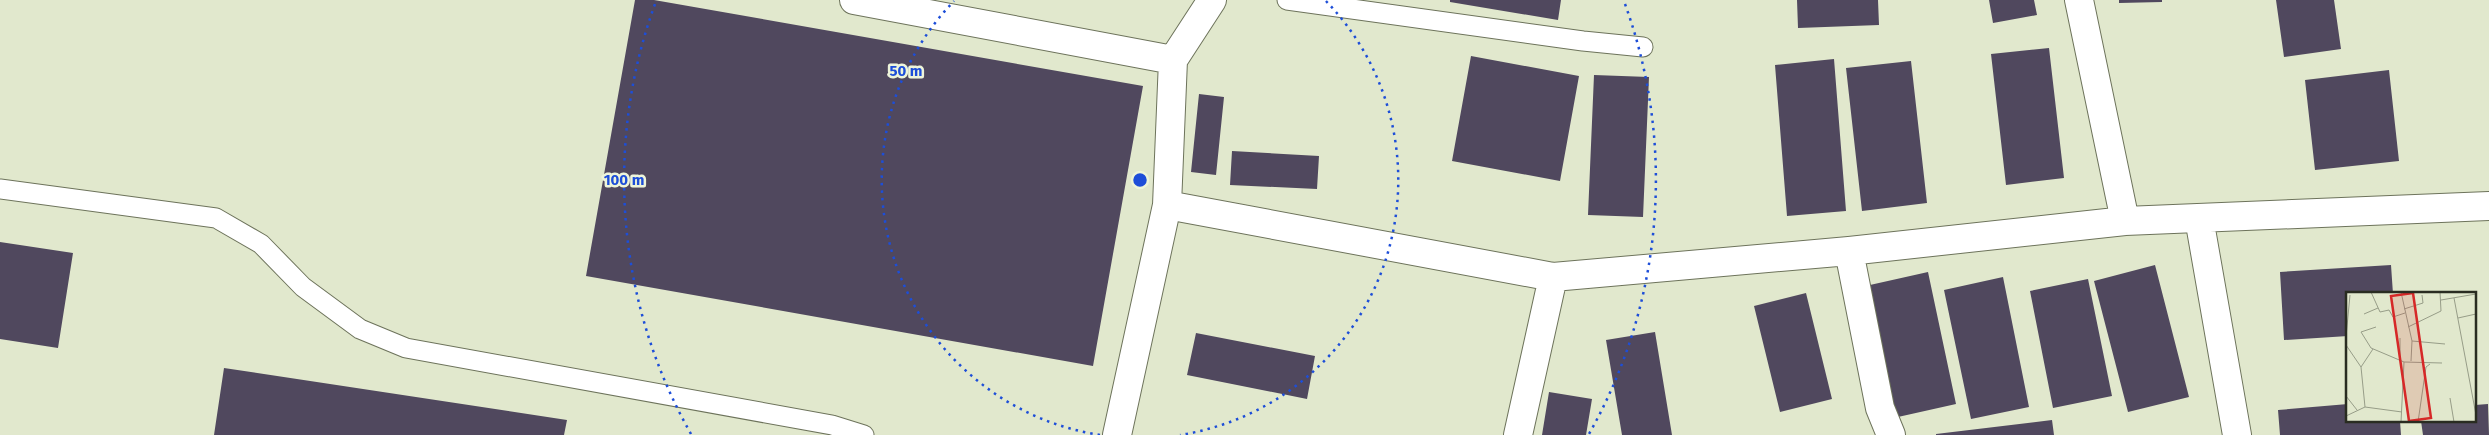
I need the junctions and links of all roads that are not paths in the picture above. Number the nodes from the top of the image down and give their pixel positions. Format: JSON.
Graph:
{"nodes":[{"id":1,"x":854,"y":0,"type":"edge"},
{"id":2,"x":1212,"y":0,"type":"edge"},
{"id":3,"x":1288,"y":0,"type":"edge"},
{"id":4,"x":2079,"y":0,"type":"edge"},
{"id":5,"x":1643,"y":46,"type":"dead end"},
{"id":6,"x":1173,"y":60,"type":"junction"},
{"id":7,"x":0,"y":189,"type":"edge"},
{"id":8,"x":1167,"y":205,"type":"junction"},
{"id":9,"x":2489,"y":206,"type":"edge"},
{"id":10,"x":2199,"y":218,"type":"junction"},
{"id":11,"x":2125,"y":221,"type":"junction"},
{"id":12,"x":1849,"y":251,"type":"junction"},
{"id":13,"x":1553,"y":277,"type":"junction"},
{"id":14,"x":864,"y":435,"type":"edge"},
{"id":15,"x":1117,"y":435,"type":"edge"},
{"id":16,"x":1518,"y":435,"type":"edge"},
{"id":17,"x":1892,"y":435,"type":"edge"},
{"id":18,"x":2237,"y":435,"type":"edge"}],
"edges":[{"from":1,"to":6,"type":"street"},
{"from":2,"to":6,"type":"street"},
{"from":3,"to":5,"type":"lane"},
{"from":4,"to":11,"type":"street"},
{"from":6,"to":8,"type":"street"},
{"from":7,"to":14,"type":"lane"},
{"from":8,"to":13,"type":"street"},
{"from":8,"to":15,"type":"street"},
{"from":9,"to":10,"type":"street"},
{"from":10,"to":11,"type":"street"},
{"from":10,"to":18,"type":"street"},
{"from":11,"to":12,"type":"street"},
{"from":12,"to":13,"type":"street"},
{"from":12,"to":17,"type":"street"},
{"from":13,"to":16,"type":"street"}]}
